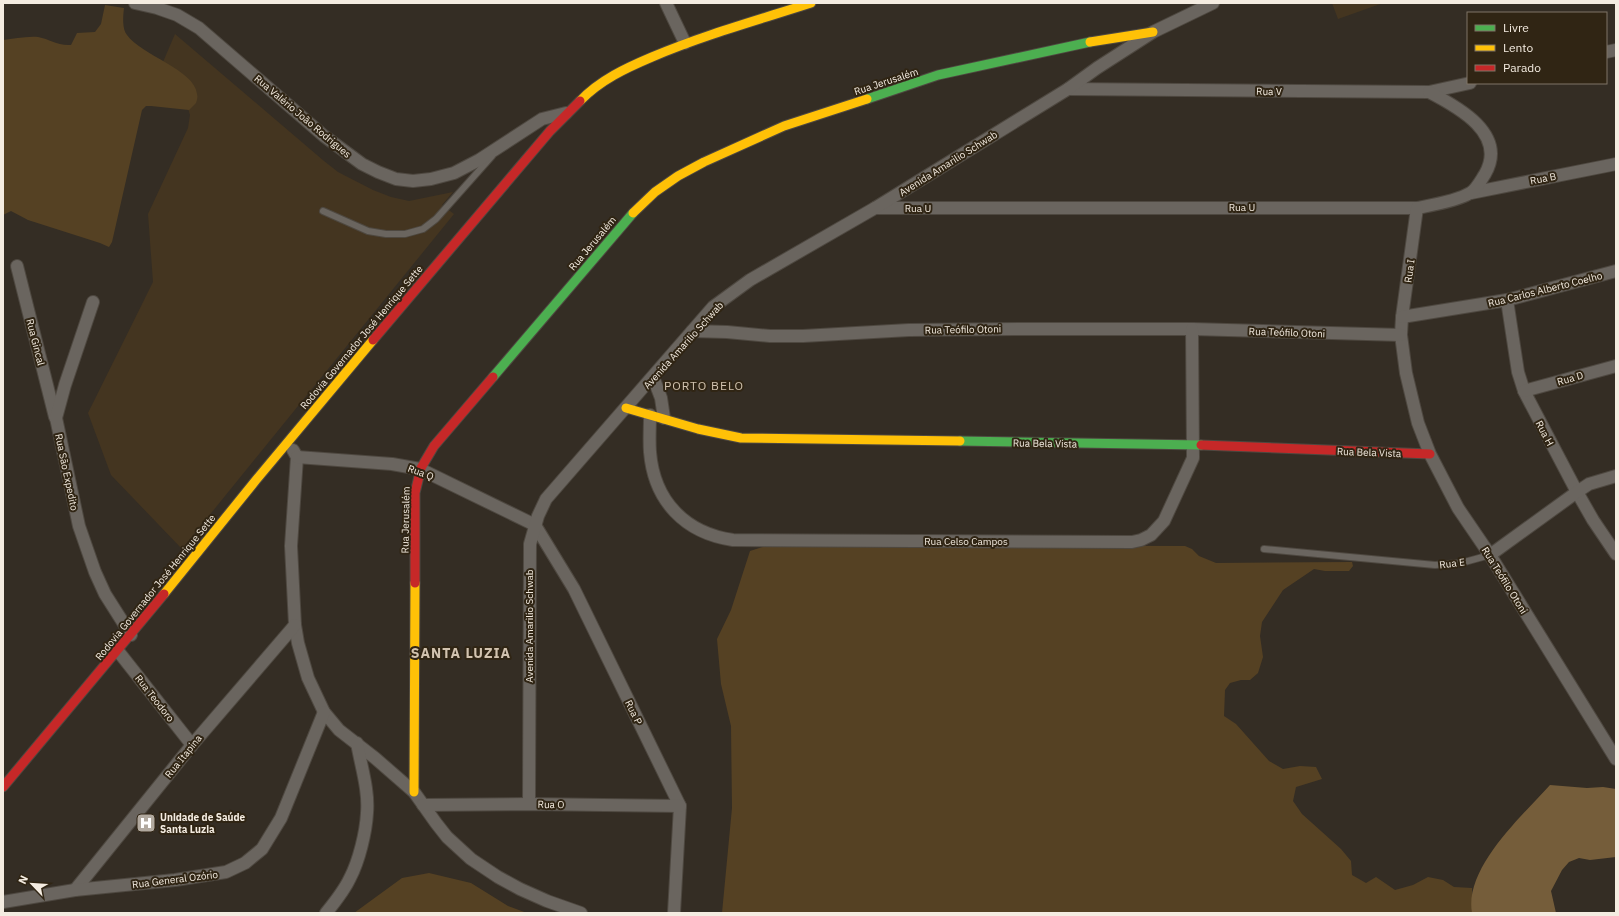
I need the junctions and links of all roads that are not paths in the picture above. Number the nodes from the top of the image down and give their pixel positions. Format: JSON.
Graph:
{"nodes":[{"id":1,"x":135,"y":3,"type":"edge"},
{"id":2,"x":666,"y":3,"type":"edge"},
{"id":3,"x":811,"y":3,"type":"edge"},
{"id":4,"x":1212,"y":3,"type":"edge"},
{"id":5,"x":1154,"y":32,"type":"junction"},
{"id":6,"x":685,"y":43,"type":"junction"},
{"id":7,"x":1467,"y":84,"type":"edge"},
{"id":8,"x":1068,"y":89,"type":"junction"},
{"id":9,"x":1429,"y":92,"type":"junction"},
{"id":10,"x":568,"y":113,"type":"junction"},
{"id":11,"x":504,"y":143,"type":"junction"},
{"id":12,"x":1616,"y":164,"type":"edge"},
{"id":13,"x":1471,"y":193,"type":"junction"},
{"id":14,"x":875,"y":208,"type":"junction"},
{"id":15,"x":1417,"y":208,"type":"junction"},
{"id":16,"x":323,"y":212,"type":"dead end"},
{"id":17,"x":17,"y":266,"type":"dead end"},
{"id":18,"x":1616,"y":271,"type":"edge"},
{"id":19,"x":1507,"y":300,"type":"junction"},
{"id":20,"x":93,"y":302,"type":"dead end"},
{"id":21,"x":1402,"y":317,"type":"junction"},
{"id":22,"x":1192,"y":330,"type":"junction"},
{"id":23,"x":692,"y":331,"type":"junction"},
{"id":24,"x":1401,"y":335,"type":"junction"},
{"id":25,"x":1616,"y":366,"type":"edge"},
{"id":26,"x":653,"y":377,"type":"junction"},
{"id":27,"x":1524,"y":391,"type":"junction"},
{"id":28,"x":626,"y":408,"type":"junction"},
{"id":29,"x":650,"y":414,"type":"junction"},
{"id":30,"x":56,"y":418,"type":"junction"},
{"id":31,"x":664,"y":418,"type":"junction"},
{"id":32,"x":288,"y":443,"type":"junction"},
{"id":33,"x":1194,"y":445,"type":"junction"},
{"id":34,"x":1430,"y":454,"type":"junction"},
{"id":35,"x":297,"y":457,"type":"junction"},
{"id":36,"x":420,"y":469,"type":"junction"},
{"id":37,"x":1616,"y":476,"type":"edge"},
{"id":38,"x":1577,"y":492,"type":"junction"},
{"id":39,"x":535,"y":525,"type":"junction"},
{"id":40,"x":1264,"y":549,"type":"dead end"},
{"id":41,"x":1616,"y":554,"type":"edge"},
{"id":42,"x":1490,"y":555,"type":"junction"},
{"id":43,"x":295,"y":625,"type":"junction"},
{"id":44,"x":131,"y":635,"type":"junction"},
{"id":45,"x":118,"y":651,"type":"junction"},
{"id":46,"x":324,"y":712,"type":"junction"},
{"id":47,"x":357,"y":743,"type":"junction"},
{"id":48,"x":192,"y":745,"type":"junction"},
{"id":49,"x":1616,"y":759,"type":"edge"},
{"id":50,"x":3,"y":787,"type":"edge"},
{"id":51,"x":414,"y":792,"type":"junction"},
{"id":52,"x":529,"y":804,"type":"junction"},
{"id":53,"x":422,"y":805,"type":"junction"},
{"id":54,"x":680,"y":806,"type":"junction"},
{"id":55,"x":75,"y":890,"type":"junction"},
{"id":56,"x":3,"y":902,"type":"edge"},
{"id":57,"x":326,"y":913,"type":"edge"},
{"id":58,"x":581,"y":913,"type":"edge"},
{"id":59,"x":674,"y":913,"type":"edge"}],
"edges":[{"from":1,"to":11,"type":"street","name":"Rua Valério João Rodrigues"},
{"from":2,"to":6,"type":"street"},
{"from":3,"to":6,"type":"street","name":"Rodovia Governador José Henrique Sette"},
{"from":4,"to":5,"type":"street","name":"Avenida Amarilio Schwab"},
{"from":5,"to":8,"type":"street","name":"Avenida Amarilio Schwab"},
{"from":5,"to":36,"type":"street","name":"Rua Jerusalém"},
{"from":6,"to":10,"type":"street","name":"Rodovia Governador José Henrique Sette"},
{"from":7,"to":9,"type":"street","name":"Rua V"},
{"from":8,"to":9,"type":"street","name":"Rua V"},
{"from":8,"to":14,"type":"street","name":"Avenida Amarilio Schwab"},
{"from":9,"to":13,"type":"street"},
{"from":10,"to":11,"type":"street","name":"Rua Valério João Rodrigues"},
{"from":10,"to":32,"type":"street","name":"Rodovia Governador José Henrique Sette"},
{"from":11,"to":16,"type":"lane"},
{"from":12,"to":13,"type":"street","name":"Rua B"},
{"from":13,"to":15,"type":"street","name":"Rua U"},
{"from":14,"to":15,"type":"street","name":"Rua U"},
{"from":14,"to":23,"type":"street","name":"Avenida Amarilio Schwab"},
{"from":15,"to":21,"type":"street","name":"Rua I"},
{"from":17,"to":30,"type":"street","name":"Rua Gincal"},
{"from":18,"to":19,"type":"street","name":"Rua Carlos Alberto Coelho"},
{"from":19,"to":21,"type":"street","name":"Rua Carlos Alberto Coelho"},
{"from":19,"to":27,"type":"street","name":"Rua H"},
{"from":20,"to":30,"type":"street","name":"Rua São Expedito"},
{"from":21,"to":24,"type":"street","name":"Rua I"},
{"from":22,"to":23,"type":"street","name":"Rua Teófilo Otoni"},
{"from":22,"to":24,"type":"street","name":"Rua Teófilo Otoni"},
{"from":22,"to":33,"type":"street","name":"Rua Celso Campos"},
{"from":23,"to":26,"type":"street","name":"Avenida Amarilio Schwab"},
{"from":24,"to":34,"type":"street","name":"Rua Teófilo Otoni"},
{"from":25,"to":27,"type":"street","name":"Rua D"},
{"from":26,"to":28,"type":"street","name":"Avenida Amarilio Schwab"},
{"from":26,"to":31,"type":"street"},
{"from":27,"to":38,"type":"street","name":"Rua H"},
{"from":28,"to":29,"type":"street","name":"Rua Bela Vista"},
{"from":28,"to":39,"type":"street","name":"Avenida Amarilio Schwab"},
{"from":29,"to":31,"type":"street","name":"Rua Bela Vista"},
{"from":29,"to":33,"type":"street","name":"Rua Celso Campos"},
{"from":30,"to":44,"type":"street","name":"Rua São Expedito"},
{"from":31,"to":33,"type":"street","name":"Rua Bela Vista"},
{"from":32,"to":35,"type":"street"},
{"from":32,"to":44,"type":"street","name":"Rodovia Governador José Henrique Sette"},
{"from":33,"to":34,"type":"street","name":"Rua Bela Vista"},
{"from":34,"to":42,"type":"street","name":"Rua Teófilo Otoni"},
{"from":35,"to":36,"type":"street","name":"Rua Q"},
{"from":35,"to":43,"type":"street"},
{"from":36,"to":39,"type":"street","name":"Rua Q"},
{"from":36,"to":51,"type":"street","name":"Rua Jerusalém"},
{"from":37,"to":38,"type":"street","name":"Rua E"},
{"from":38,"to":41,"type":"street","name":"Rua H"},
{"from":38,"to":42,"type":"street","name":"Rua E"},
{"from":39,"to":52,"type":"street","name":"Avenida Amarilio Schwab"},
{"from":39,"to":54,"type":"street","name":"Rua P"},
{"from":40,"to":42,"type":"lane","name":"Rua E"},
{"from":42,"to":49,"type":"street","name":"Rua Teófilo Otoni"},
{"from":43,"to":46,"type":"street"},
{"from":43,"to":48,"type":"street","name":"Rua Itapina"},
{"from":44,"to":45,"type":"street","name":"Rodovia Governador José Henrique Sette"},
{"from":45,"to":48,"type":"street","name":"Rua Teodoro"},
{"from":45,"to":50,"type":"street","name":"Rodovia Governador José Henrique Sette"},
{"from":46,"to":47,"type":"street"},
{"from":46,"to":55,"type":"street","name":"Rua General Ozório"},
{"from":47,"to":51,"type":"street"},
{"from":47,"to":57,"type":"street"},
{"from":48,"to":55,"type":"street","name":"Rua Itapina"},
{"from":51,"to":53,"type":"street"},
{"from":52,"to":53,"type":"street","name":"Rua O"},
{"from":52,"to":54,"type":"street","name":"Rua O"},
{"from":53,"to":58,"type":"street"},
{"from":54,"to":59,"type":"street","name":"Rua P"},
{"from":55,"to":56,"type":"street","name":"Rua General Ozório"}]}
